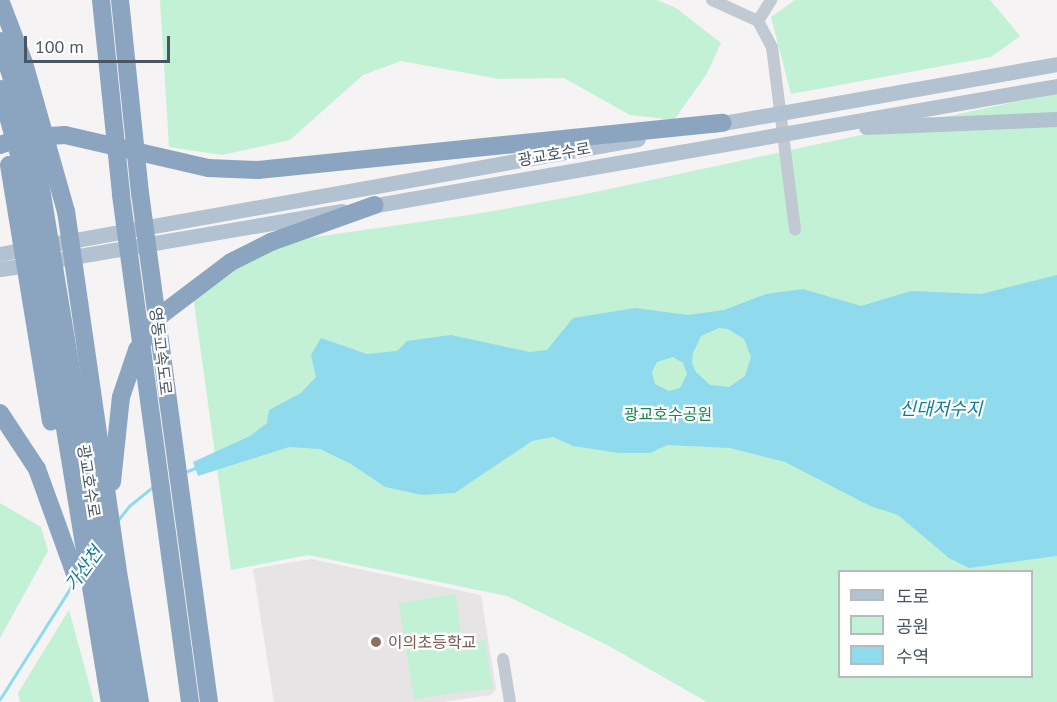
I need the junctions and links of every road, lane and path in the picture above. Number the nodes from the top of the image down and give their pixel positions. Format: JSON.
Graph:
{"nodes":[{"id":1,"x":0,"y":0,"type":"edge"},
{"id":2,"x":101,"y":0,"type":"edge"},
{"id":3,"x":120,"y":0,"type":"edge"},
{"id":4,"x":712,"y":0,"type":"edge"},
{"id":5,"x":771,"y":0,"type":"edge"},
{"id":6,"x":758,"y":21,"type":"junction"},
{"id":7,"x":0,"y":41,"type":"edge"},
{"id":8,"x":1057,"y":64,"type":"edge"},
{"id":9,"x":1057,"y":86,"type":"edge"},
{"id":10,"x":0,"y":89,"type":"edge"},
{"id":11,"x":1057,"y":119,"type":"edge"},
{"id":12,"x":730,"y":122,"type":"junction"},
{"id":13,"x":842,"y":125,"type":"junction"},
{"id":14,"x":0,"y":133,"type":"edge"},
{"id":15,"x":0,"y":145,"type":"edge"},
{"id":16,"x":375,"y":205,"type":"junction"},
{"id":17,"x":795,"y":230,"type":"dead end"},
{"id":18,"x":73,"y":248,"type":"junction"},
{"id":19,"x":0,"y":254,"type":"edge"},
{"id":20,"x":23,"y":258,"type":"junction"},
{"id":21,"x":0,"y":269,"type":"edge"},
{"id":22,"x":3,"y":418,"type":"edge"},
{"id":23,"x":108,"y":485,"type":"junction"},
{"id":24,"x":67,"y":535,"type":"junction"},
{"id":25,"x":111,"y":573,"type":"junction"},
{"id":26,"x":503,"y":659,"type":"dead end"},
{"id":27,"x":98,"y":702,"type":"edge"},
{"id":28,"x":110,"y":702,"type":"edge"},
{"id":29,"x":126,"y":702,"type":"edge"},
{"id":30,"x":141,"y":702,"type":"edge"},
{"id":31,"x":190,"y":702,"type":"edge"},
{"id":32,"x":209,"y":702,"type":"edge"},
{"id":33,"x":510,"y":702,"type":"edge"}],
"edges":[{"from":1,"to":18,"type":"highway"},
{"from":2,"to":31,"type":"highway","name":"영동고속도로"},
{"from":3,"to":32,"type":"highway","name":"영동고속도로"},
{"from":4,"to":6,"type":"street"},
{"from":5,"to":6,"type":"street"},
{"from":6,"to":17,"type":"street"},
{"from":7,"to":25,"type":"highway","name":"광교호수로"},
{"from":8,"to":12,"type":"main road","name":"광교호수로"},
{"from":9,"to":13,"type":"main road","name":"광교호수로"},
{"from":10,"to":28,"type":"highway","name":"광교호수로"},
{"from":11,"to":13,"type":"main road"},
{"from":12,"to":15,"type":"highway"},
{"from":12,"to":18,"type":"main road","name":"광교호수로"},
{"from":13,"to":16,"type":"main road","name":"광교호수로"},
{"from":14,"to":20,"type":"highway"},
{"from":16,"to":18,"type":"main road","name":"광교호수로"},
{"from":16,"to":23,"type":"highway"},
{"from":18,"to":20,"type":"main road","name":"광교호수로"},
{"from":18,"to":23,"type":"highway"},
{"from":19,"to":20,"type":"main road","name":"광교호수로"},
{"from":20,"to":21,"type":"main road","name":"광교호수로"},
{"from":20,"to":24,"type":"highway"},
{"from":22,"to":24,"type":"highway"},
{"from":23,"to":25,"type":"highway"},
{"from":24,"to":27,"type":"highway"},
{"from":25,"to":29,"type":"highway","name":"광교호수로"},
{"from":25,"to":30,"type":"highway"},
{"from":26,"to":33,"type":"street"}]}
